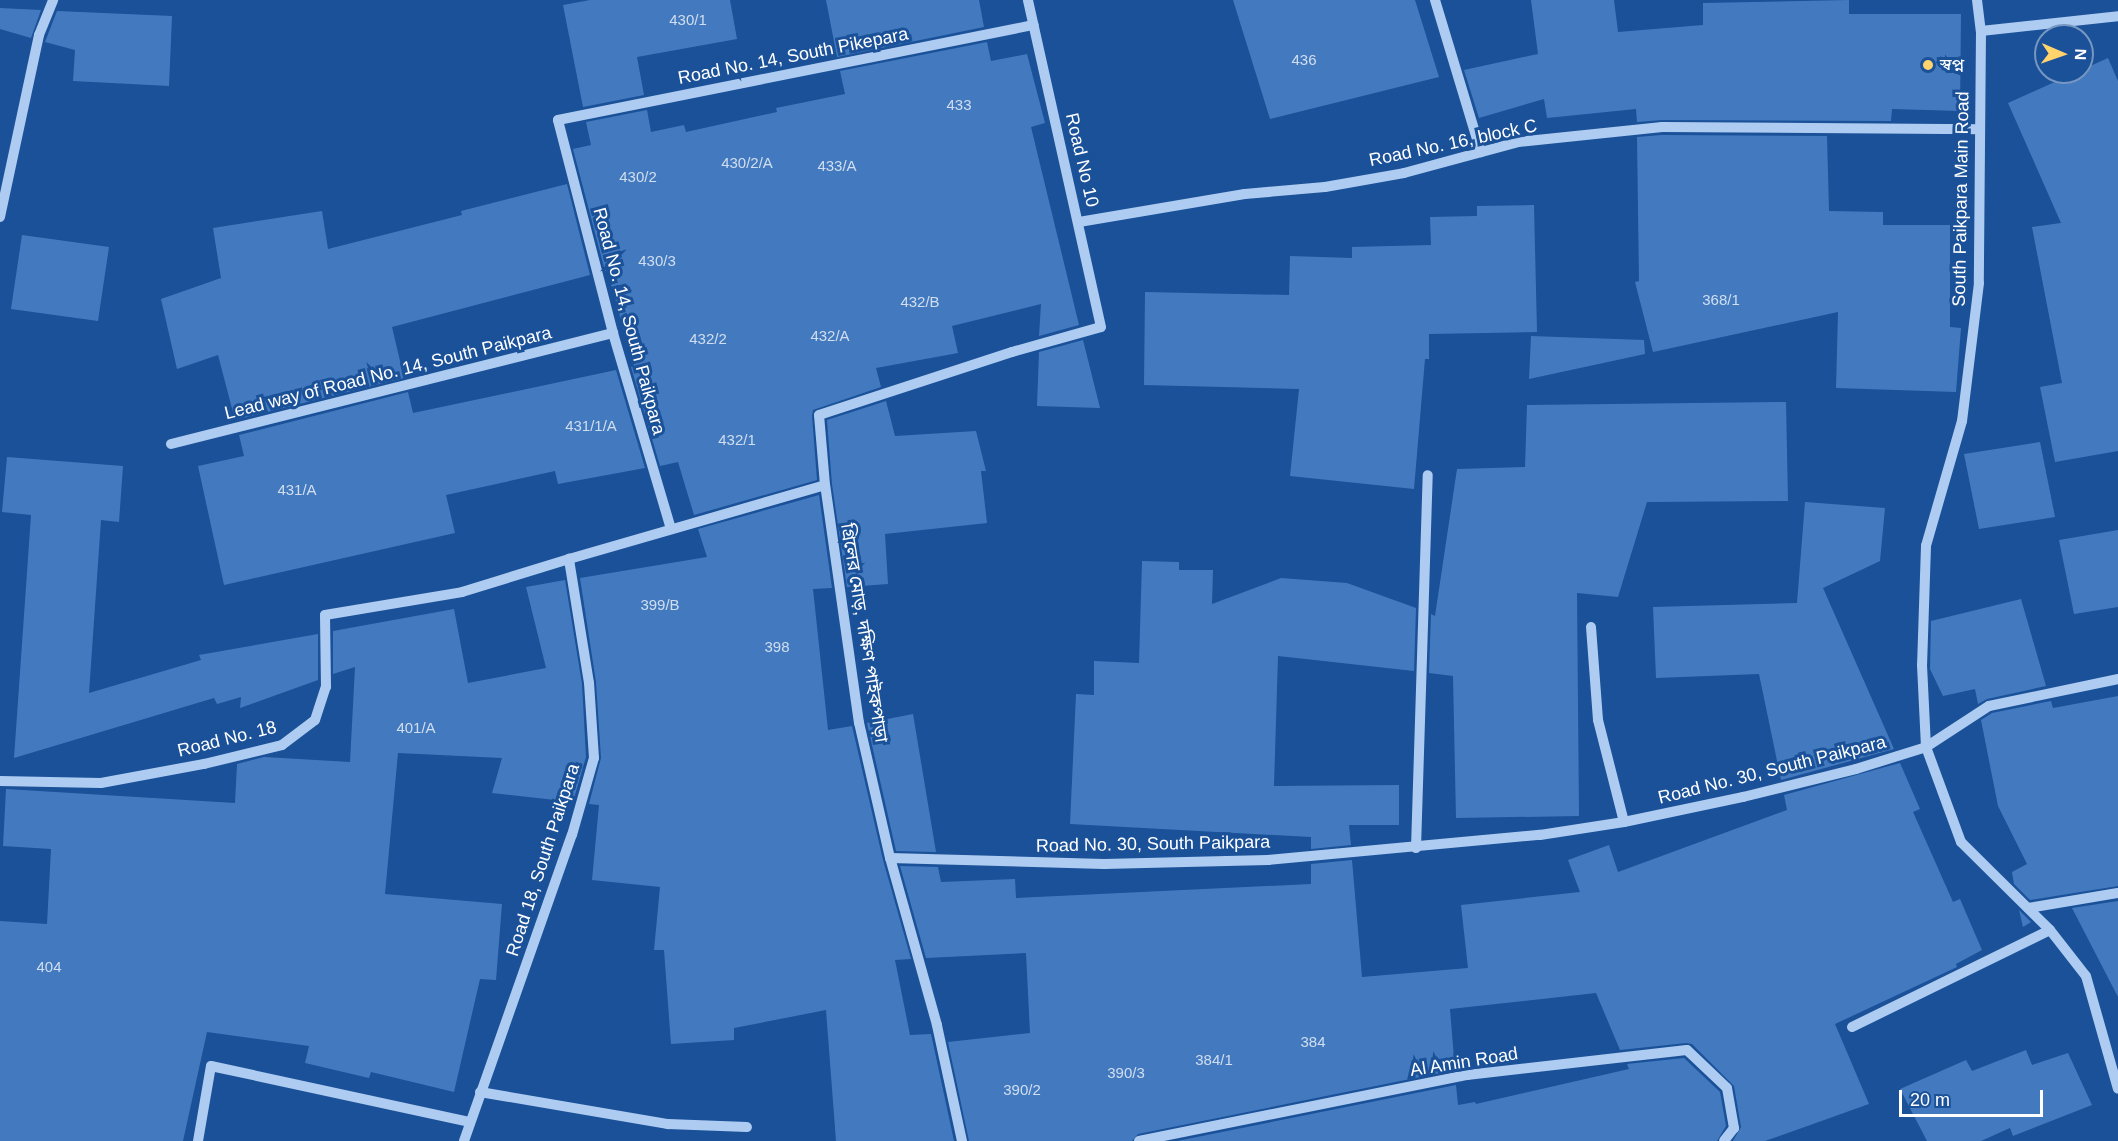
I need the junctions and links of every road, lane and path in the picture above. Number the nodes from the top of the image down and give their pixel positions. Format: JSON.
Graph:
{"nodes":[{"id":1,"x":53,"y":0,"type":"edge"},
{"id":2,"x":1028,"y":0,"type":"edge"},
{"id":3,"x":1435,"y":0,"type":"edge"},
{"id":4,"x":1977,"y":0,"type":"edge"},
{"id":5,"x":2118,"y":16,"type":"edge"},
{"id":6,"x":1034,"y":25,"type":"junction"},
{"id":7,"x":1981,"y":31,"type":"junction"},
{"id":8,"x":558,"y":120,"type":"joint"},
{"id":9,"x":1980,"y":129,"type":"junction"},
{"id":10,"x":1481,"y":152,"type":"junction"},
{"id":11,"x":0,"y":217,"type":"edge"},
{"id":12,"x":1079,"y":222,"type":"junction"},
{"id":13,"x":1101,"y":327,"type":"joint"},
{"id":14,"x":613,"y":333,"type":"junction"},
{"id":15,"x":171,"y":444,"type":"dead end"},
{"id":16,"x":1428,"y":475,"type":"dead end"},
{"id":17,"x":825,"y":485,"type":"junction"},
{"id":18,"x":671,"y":529,"type":"junction"},
{"id":19,"x":569,"y":559,"type":"junction"},
{"id":20,"x":1592,"y":627,"type":"dead end"},
{"id":21,"x":2118,"y":679,"type":"edge"},
{"id":22,"x":1926,"y":747,"type":"junction"},
{"id":23,"x":0,"y":781,"type":"edge"},
{"id":24,"x":1624,"y":822,"type":"junction"},
{"id":25,"x":1416,"y":848,"type":"junction"},
{"id":26,"x":890,"y":858,"type":"junction"},
{"id":27,"x":2118,"y":893,"type":"edge"},
{"id":28,"x":2028,"y":908,"type":"junction"},
{"id":29,"x":2050,"y":930,"type":"junction"},
{"id":30,"x":1852,"y":1028,"type":"dead end"},
{"id":31,"x":2118,"y":1089,"type":"edge"},
{"id":32,"x":480,"y":1092,"type":"junction"},
{"id":33,"x":469,"y":1122,"type":"junction"},
{"id":34,"x":747,"y":1127,"type":"dead end"},
{"id":35,"x":198,"y":1141,"type":"edge"},
{"id":36,"x":464,"y":1141,"type":"edge"},
{"id":37,"x":962,"y":1141,"type":"edge"},
{"id":38,"x":1139,"y":1141,"type":"edge"},
{"id":39,"x":1724,"y":1141,"type":"edge"}],
"edges":[{"from":1,"to":11,"type":"street"},
{"from":2,"to":6,"type":"street","name":"Road No 10"},
{"from":3,"to":10,"type":"street"},
{"from":4,"to":7,"type":"street","name":"South Paikpara Main Road"},
{"from":5,"to":7,"type":"street"},
{"from":6,"to":8,"type":"street","name":"Road No. 14, South Pikepara"},
{"from":6,"to":12,"type":"street","name":"Road No 10"},
{"from":7,"to":9,"type":"street","name":"South Paikpara Main Road"},
{"from":8,"to":14,"type":"street","name":"Road No. 14, South Paikpara"},
{"from":9,"to":10,"type":"street","name":"Road No. 16, block C"},
{"from":9,"to":22,"type":"street","name":"South Paikpara Main Road"},
{"from":10,"to":12,"type":"street","name":"Road No. 16, block C"},
{"from":12,"to":13,"type":"street","name":"Road No 10"},
{"from":13,"to":17,"type":"street","name":"গ্রিলের মোড়, দক্ষিণ পাইকপাড়া"},
{"from":14,"to":15,"type":"street","name":"Lead way of Road No. 14, South Paikpara"},
{"from":14,"to":18,"type":"street","name":"Road No. 14, South Paikpara"},
{"from":16,"to":25,"type":"street"},
{"from":17,"to":18,"type":"street"},
{"from":17,"to":26,"type":"street","name":"গ্রিলের মোড়, দক্ষিণ পাইকপাড়া"},
{"from":18,"to":19,"type":"street"},
{"from":19,"to":23,"type":"street","name":"Road No. 18"},
{"from":19,"to":32,"type":"street","name":"Road 18, South Paikpara"},
{"from":20,"to":24,"type":"street"},
{"from":21,"to":22,"type":"street","name":"Road No. 30, South Paikpara"},
{"from":22,"to":24,"type":"street","name":"Road No. 30, South Paikpara"},
{"from":22,"to":28,"type":"street","name":"South Paikpara Main Road"},
{"from":24,"to":25,"type":"street","name":"Road No. 30, South Paikpara"},
{"from":25,"to":26,"type":"street","name":"Road No. 30, South Paikpara"},
{"from":26,"to":37,"type":"street","name":"গ্রিলের মোড়, দক্ষিণ পাইকপাড়া"},
{"from":27,"to":28,"type":"street"},
{"from":28,"to":29,"type":"street","name":"South Paikpara Main Road"},
{"from":29,"to":30,"type":"street"},
{"from":29,"to":31,"type":"street","name":"South Paikpara Main Road"},
{"from":32,"to":33,"type":"street","name":"Road 18, South Paikpara"},
{"from":32,"to":34,"type":"street"},
{"from":33,"to":35,"type":"street"},
{"from":33,"to":36,"type":"street","name":"Road 18, South Paikpara"},
{"from":38,"to":39,"type":"street","name":"Al Amin Road"}]}
